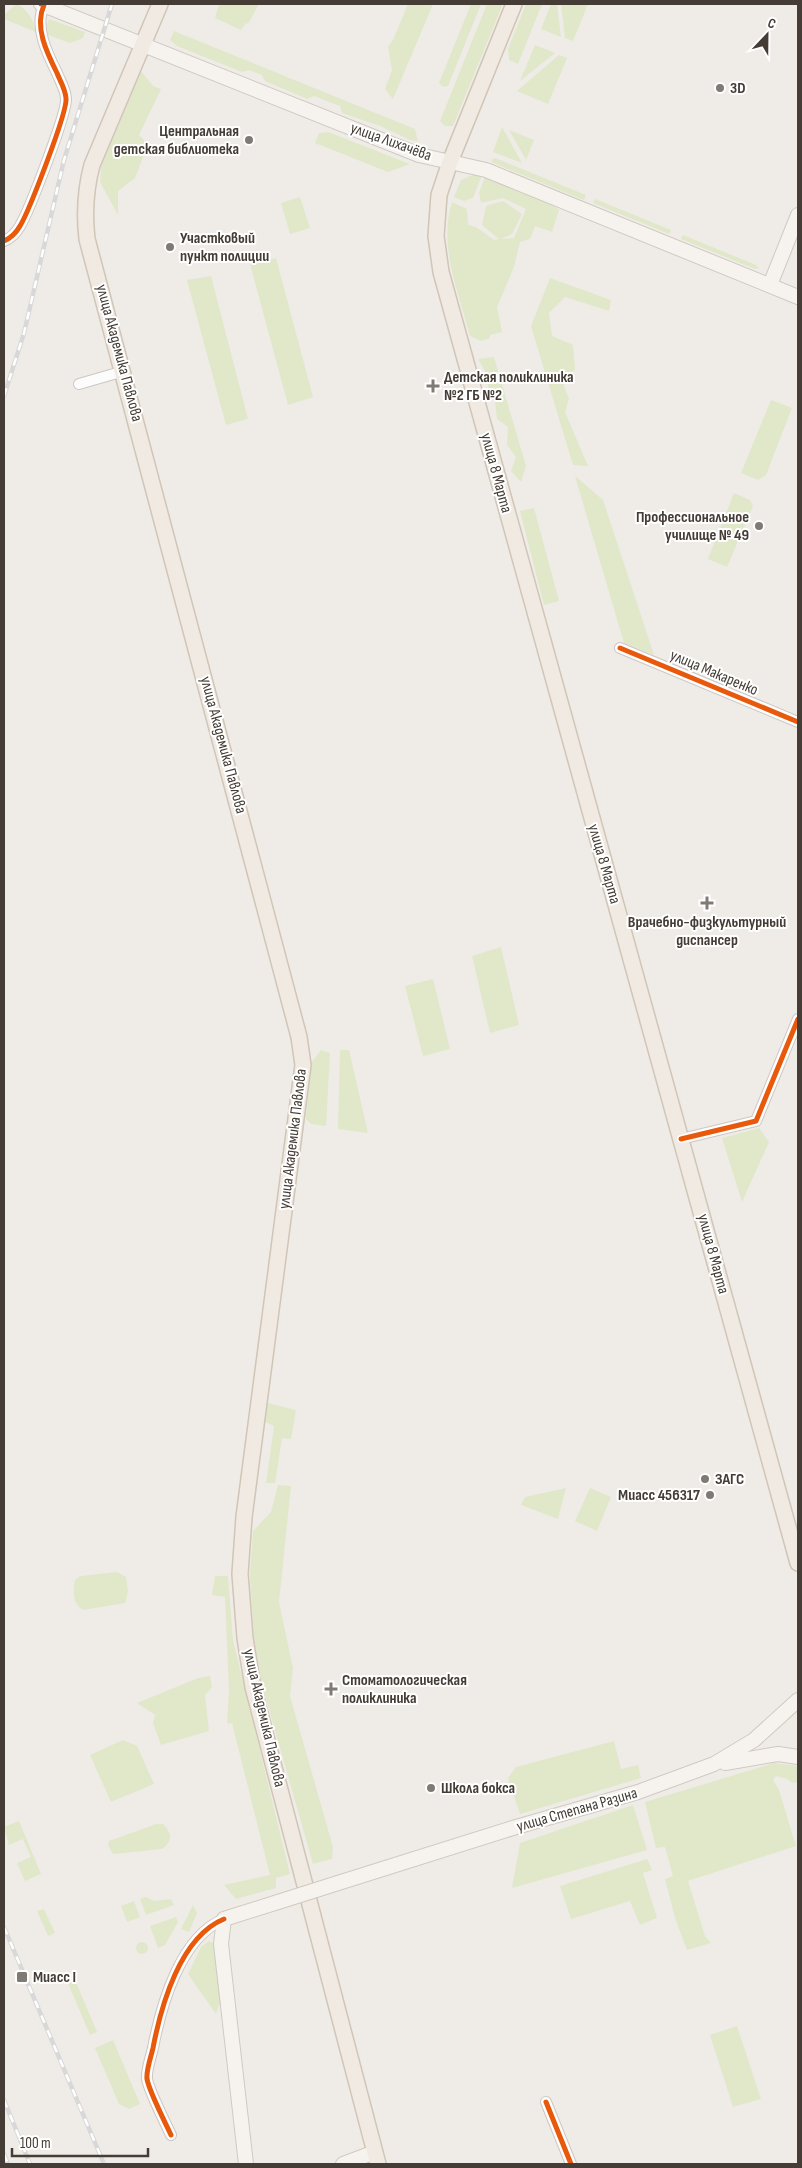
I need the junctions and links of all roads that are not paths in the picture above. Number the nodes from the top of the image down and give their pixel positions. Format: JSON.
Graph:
{"nodes":[{"id":1,"x":42,"y":4,"type":"edge"},
{"id":2,"x":160,"y":4,"type":"edge"},
{"id":3,"x":514,"y":4,"type":"edge"},
{"id":4,"x":143,"y":44,"type":"junction"},
{"id":5,"x":450,"y":162,"type":"junction"},
{"id":6,"x":798,"y":215,"type":"edge"},
{"id":7,"x":4,"y":241,"type":"edge"},
{"id":8,"x":770,"y":285,"type":"junction"},
{"id":9,"x":798,"y":297,"type":"edge"},
{"id":10,"x":124,"y":371,"type":"junction"},
{"id":11,"x":79,"y":384,"type":"dead end"},
{"id":12,"x":620,"y":648,"type":"dead end"},
{"id":13,"x":798,"y":722,"type":"edge"},
{"id":14,"x":798,"y":1019,"type":"edge"},
{"id":15,"x":681,"y":1139,"type":"junction"},
{"id":16,"x":794,"y":1536,"type":"edge"},
{"id":17,"x":798,"y":1563,"type":"edge"},
{"id":18,"x":798,"y":1700,"type":"edge"},
{"id":19,"x":798,"y":1757,"type":"edge"},
{"id":20,"x":714,"y":1764,"type":"junction"},
{"id":21,"x":224,"y":1919,"type":"junction"},
{"id":22,"x":546,"y":2102,"type":"dead end"},
{"id":23,"x":170,"y":2135,"type":"dead end"},
{"id":24,"x":377,"y":2158,"type":"edge"},
{"id":25,"x":246,"y":2164,"type":"edge"},
{"id":26,"x":343,"y":2164,"type":"edge"},
{"id":27,"x":571,"y":2164,"type":"edge"}],
"edges":[{"from":1,"to":4,"type":"main road","name":"улица Лихачёва"},
{"from":1,"to":7,"type":"street"},
{"from":2,"to":4,"type":"main road","name":"улица Академика Павлова"},
{"from":3,"to":5,"type":"main road","name":"улица 8 Марта"},
{"from":4,"to":5,"type":"main road","name":"улица Лихачёва"},
{"from":4,"to":10,"type":"main road","name":"улица Академика Павлова"},
{"from":5,"to":8,"type":"main road","name":"улица Лихачёва"},
{"from":5,"to":15,"type":"main road","name":"улица 8 Марта"},
{"from":6,"to":8,"type":"main road"},
{"from":8,"to":9,"type":"main road","name":"улица Лихачёва"},
{"from":10,"to":11,"type":"street"},
{"from":10,"to":24,"type":"main road","name":"улица Академика Павлова"},
{"from":12,"to":13,"type":"street","name":"улица Макаренко"},
{"from":14,"to":15,"type":"street"},
{"from":15,"to":16,"type":"main road","name":"улица 8 Марта"},
{"from":16,"to":17,"type":"main road","name":"улица 8 Марта"},
{"from":18,"to":20,"type":"main road","name":"улица Степана Разина"},
{"from":19,"to":20,"type":"main road"},
{"from":20,"to":21,"type":"main road","name":"улица Степана Разина","bridge":true},
{"from":21,"to":23,"type":"street"},
{"from":21,"to":25,"type":"main road"},
{"from":22,"to":27,"type":"street"},
{"from":24,"to":26,"type":"main road"}]}
